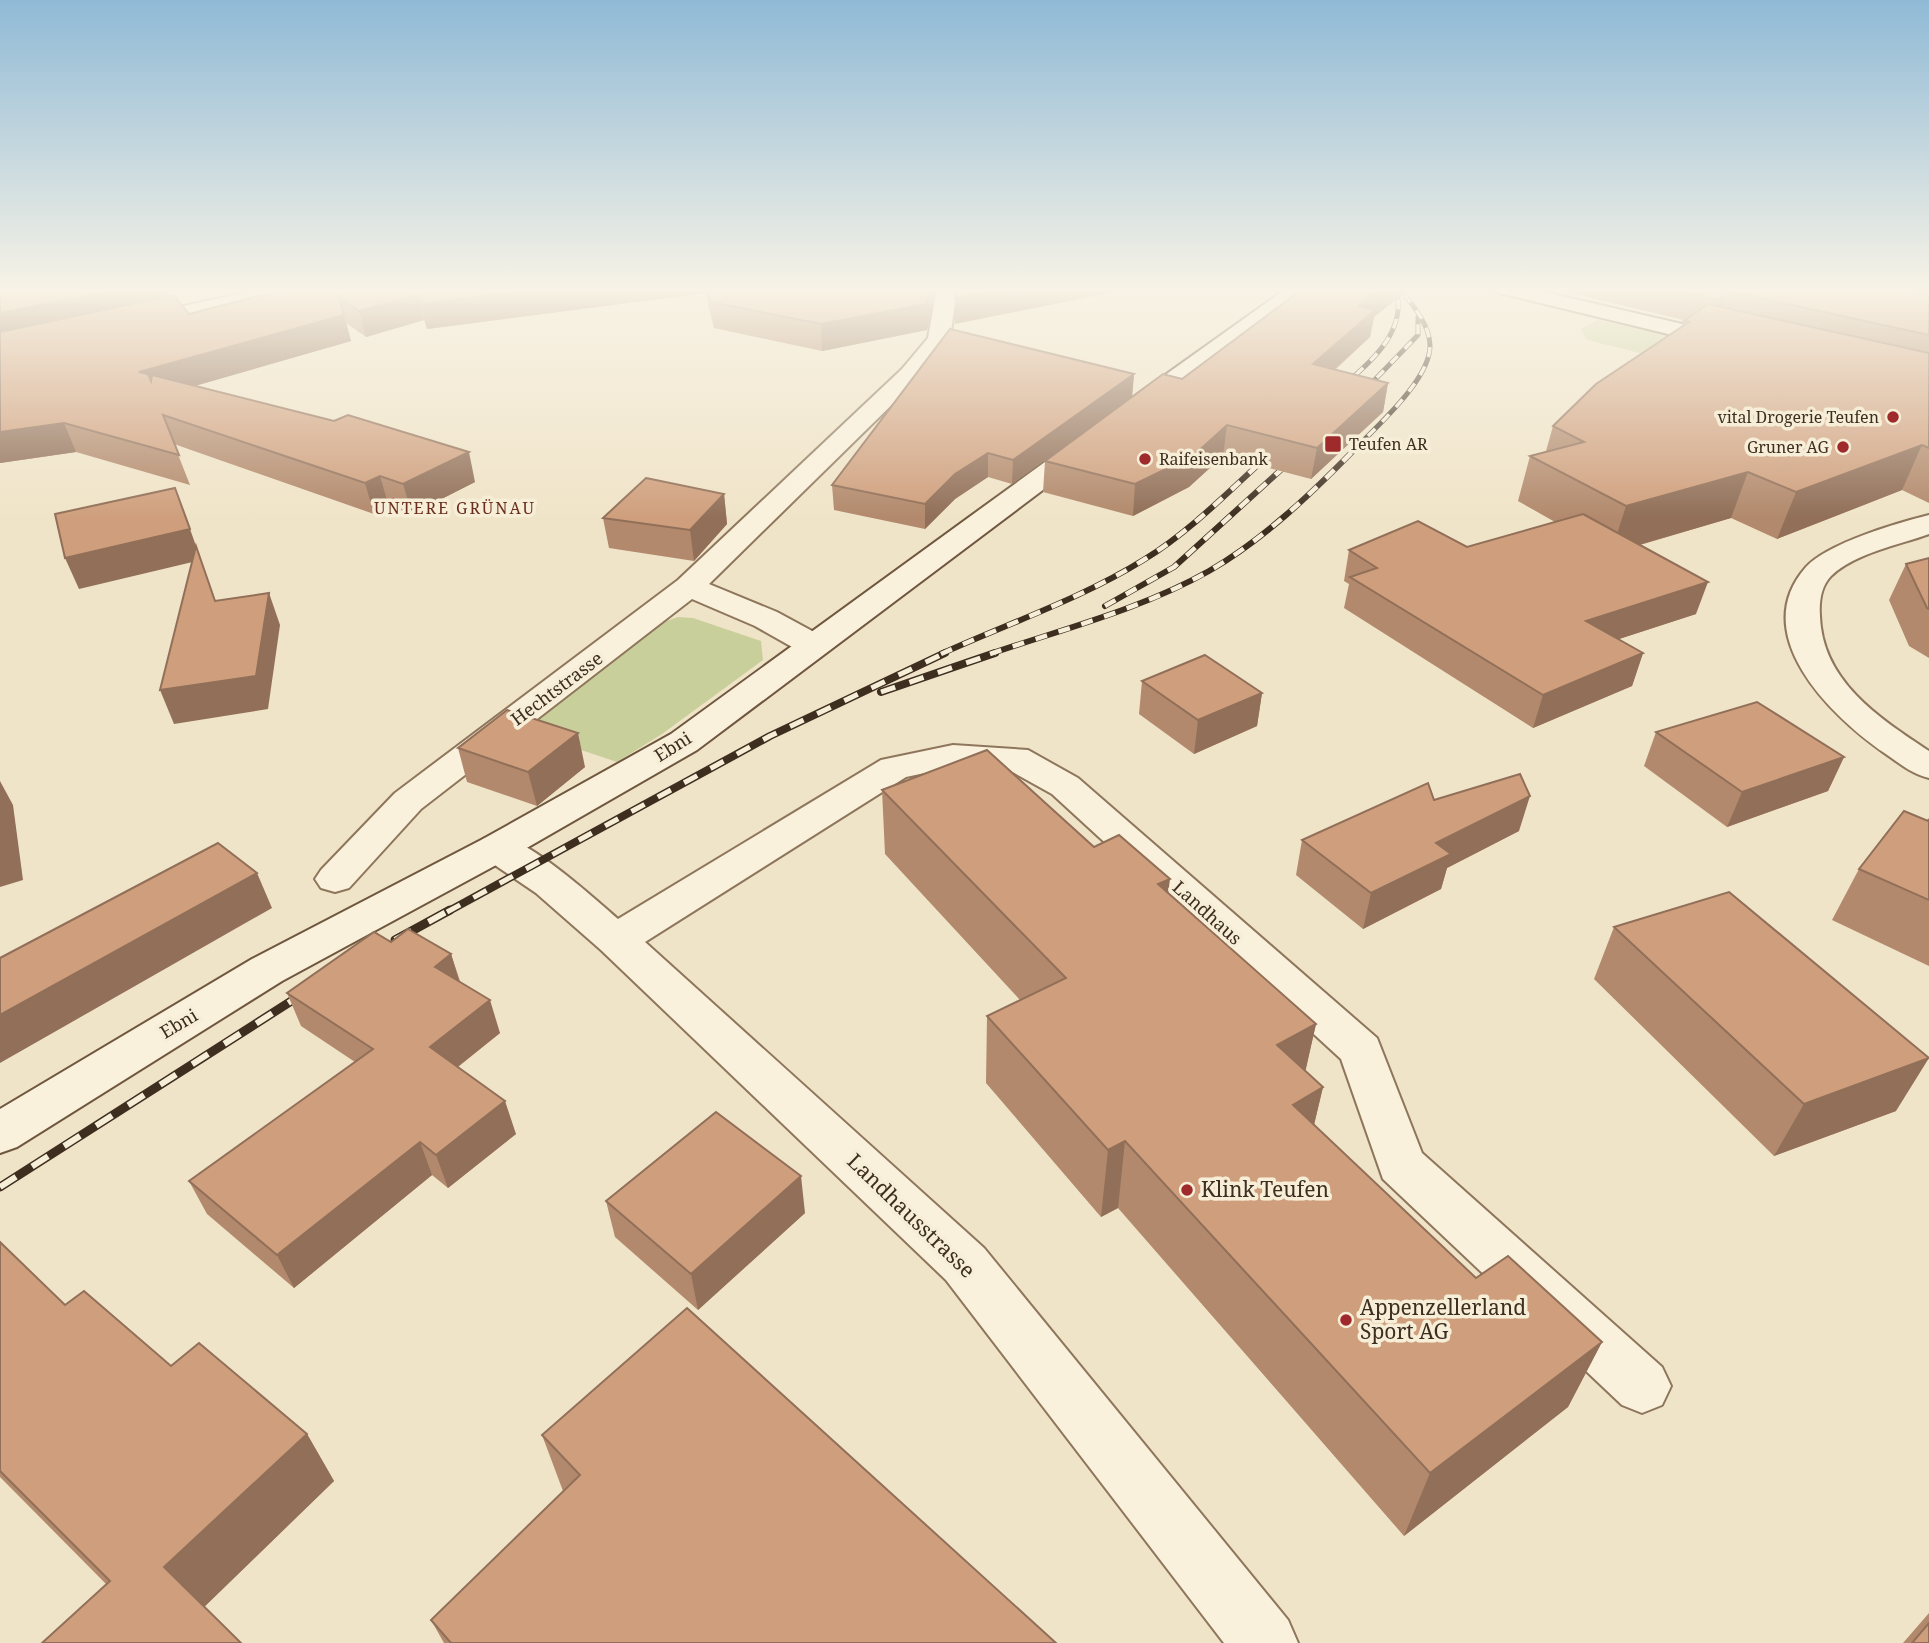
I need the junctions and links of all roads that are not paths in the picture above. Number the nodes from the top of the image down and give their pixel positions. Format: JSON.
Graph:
{"nodes":[{"id":1,"x":917,"y":365,"type":"edge"},
{"id":2,"x":1197,"y":365,"type":"edge"},
{"id":3,"x":1929,"y":524,"type":"edge"},
{"id":4,"x":689,"y":587,"type":"junction"},
{"id":5,"x":813,"y":645,"type":"junction"},
{"id":6,"x":1929,"y":768,"type":"edge"},
{"id":7,"x":497,"y":848,"type":"junction"},
{"id":8,"x":335,"y":879,"type":"dead end"},
{"id":9,"x":617,"y":940,"type":"junction"},
{"id":10,"x":0,"y":1133,"type":"edge"},
{"id":11,"x":1642,"y":1386,"type":"dead end"},
{"id":12,"x":1265,"y":1643,"type":"edge"}],
"edges":[{"from":1,"to":4,"type":"street","name":"Hechtstrasse"},
{"from":2,"to":5,"type":"street","name":"Ebni"},
{"from":3,"to":6,"type":"street"},
{"from":4,"to":5,"type":"street"},
{"from":4,"to":8,"type":"street","name":"Hechtstrasse"},
{"from":5,"to":7,"type":"street","name":"Ebni"},
{"from":7,"to":9,"type":"street","name":"Landhausstrasse"},
{"from":7,"to":10,"type":"street","name":"Ebni"},
{"from":9,"to":11,"type":"street","name":"Landhaus"},
{"from":9,"to":12,"type":"street","name":"Landhausstrasse"}]}
